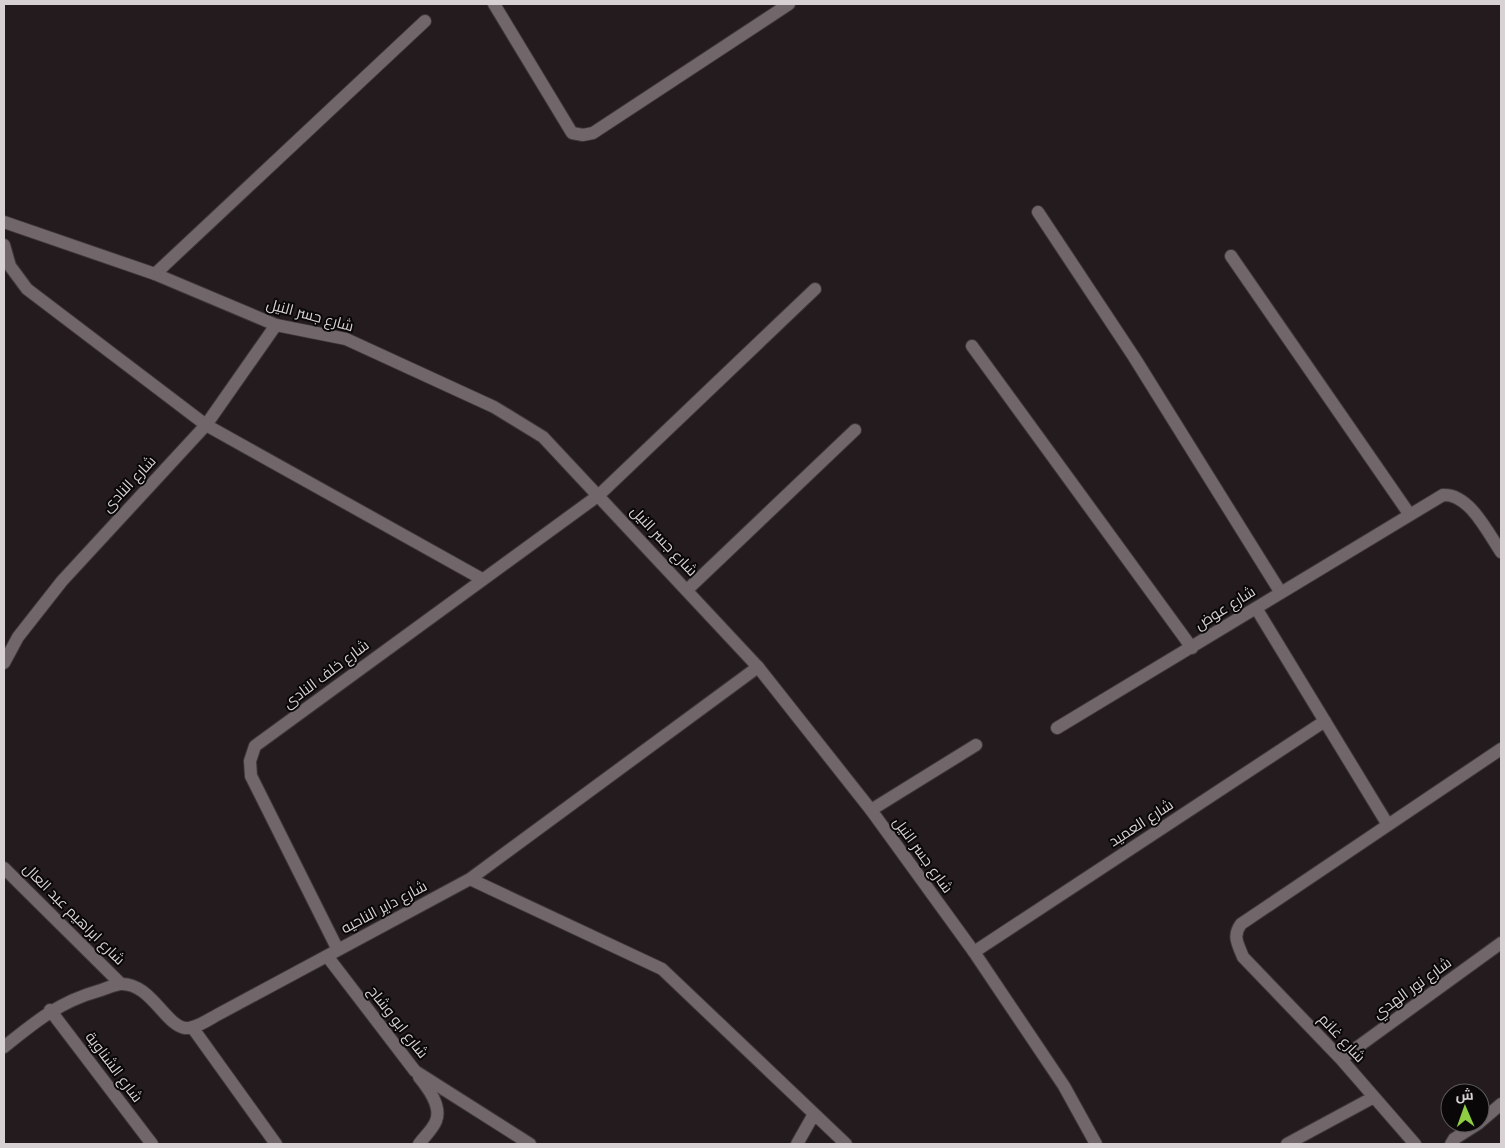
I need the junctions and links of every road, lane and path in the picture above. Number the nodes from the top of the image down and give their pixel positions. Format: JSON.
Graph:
{"nodes":[{"id":1,"x":494,"y":4,"type":"edge"},
{"id":2,"x":789,"y":4,"type":"edge"},
{"id":3,"x":425,"y":21,"type":"dead end"},
{"id":4,"x":1038,"y":212,"type":"dead end"},
{"id":5,"x":4,"y":222,"type":"edge"},
{"id":6,"x":4,"y":245,"type":"edge"},
{"id":7,"x":1231,"y":256,"type":"dead end"},
{"id":8,"x":155,"y":274,"type":"junction"},
{"id":9,"x":815,"y":289,"type":"dead end"},
{"id":10,"x":276,"y":325,"type":"junction"},
{"id":11,"x":972,"y":346,"type":"dead end"},
{"id":12,"x":206,"y":425,"type":"junction"},
{"id":13,"x":855,"y":430,"type":"dead end"},
{"id":14,"x":599,"y":495,"type":"junction"},
{"id":15,"x":1410,"y":515,"type":"junction"},
{"id":16,"x":1501,"y":552,"type":"edge"},
{"id":17,"x":482,"y":579,"type":"junction"},
{"id":18,"x":687,"y":590,"type":"junction"},
{"id":19,"x":1280,"y":593,"type":"junction"},
{"id":20,"x":1256,"y":608,"type":"junction"},
{"id":21,"x":1192,"y":648,"type":"junction"},
{"id":22,"x":4,"y":663,"type":"edge"},
{"id":23,"x":758,"y":667,"type":"junction"},
{"id":24,"x":1325,"y":721,"type":"junction"},
{"id":25,"x":1056,"y":728,"type":"dead end"},
{"id":26,"x":976,"y":745,"type":"dead end"},
{"id":27,"x":1501,"y":749,"type":"edge"},
{"id":28,"x":871,"y":810,"type":"junction"},
{"id":29,"x":1388,"y":825,"type":"junction"},
{"id":30,"x":4,"y":868,"type":"edge"},
{"id":31,"x":470,"y":879,"type":"junction"},
{"id":32,"x":1501,"y":943,"type":"edge"},
{"id":33,"x":338,"y":950,"type":"junction"},
{"id":34,"x":974,"y":952,"type":"junction"},
{"id":35,"x":327,"y":956,"type":"junction"},
{"id":36,"x":121,"y":984,"type":"junction"},
{"id":37,"x":50,"y":1010,"type":"junction"},
{"id":38,"x":192,"y":1027,"type":"junction"},
{"id":39,"x":4,"y":1047,"type":"edge"},
{"id":40,"x":1341,"y":1059,"type":"junction"},
{"id":41,"x":415,"y":1071,"type":"junction"},
{"id":42,"x":1374,"y":1097,"type":"junction"},
{"id":43,"x":1501,"y":1104,"type":"edge"},
{"id":44,"x":1490,"y":1113,"type":"edge"},
{"id":45,"x":814,"y":1114,"type":"junction"},
{"id":46,"x":1463,"y":1133,"type":"edge"},
{"id":47,"x":152,"y":1144,"type":"edge"},
{"id":48,"x":276,"y":1144,"type":"edge"},
{"id":49,"x":419,"y":1144,"type":"edge"},
{"id":50,"x":530,"y":1144,"type":"edge"},
{"id":51,"x":797,"y":1144,"type":"edge"},
{"id":52,"x":846,"y":1144,"type":"edge"},
{"id":53,"x":1096,"y":1144,"type":"edge"},
{"id":54,"x":1287,"y":1144,"type":"edge"},
{"id":55,"x":1415,"y":1144,"type":"edge"},
{"id":56,"x":1451,"y":1144,"type":"edge"}],
"edges":[{"from":1,"to":2,"type":"street"},
{"from":3,"to":8,"type":"street"},
{"from":4,"to":19,"type":"street"},
{"from":5,"to":8,"type":"street","name":"شارع جسر النيل"},
{"from":6,"to":12,"type":"street"},
{"from":7,"to":15,"type":"street"},
{"from":8,"to":10,"type":"street","name":"شارع جسر النيل"},
{"from":9,"to":14,"type":"street","name":"شارع خلف النادى"},
{"from":10,"to":12,"type":"street","name":"شارع النادى"},
{"from":10,"to":14,"type":"street","name":"شارع جسر النيل"},
{"from":11,"to":21,"type":"street"},
{"from":12,"to":17,"type":"street"},
{"from":12,"to":22,"type":"street","name":"شارع النادى"},
{"from":13,"to":18,"type":"street"},
{"from":14,"to":17,"type":"street","name":"شارع خلف النادى"},
{"from":14,"to":18,"type":"street","name":"شارع جسر النيل"},
{"from":15,"to":16,"type":"street","name":"شارع عوض"},
{"from":15,"to":19,"type":"street","name":"شارع عوض"},
{"from":17,"to":33,"type":"street","name":"شارع خلف النادى"},
{"from":18,"to":23,"type":"street","name":"شارع جسر النيل"},
{"from":19,"to":20,"type":"street","name":"شارع عوض"},
{"from":20,"to":21,"type":"street","name":"شارع عوض"},
{"from":20,"to":24,"type":"street"},
{"from":21,"to":25,"type":"street","name":"شارع عوض"},
{"from":23,"to":28,"type":"street","name":"شارع جسر النيل"},
{"from":23,"to":31,"type":"street","name":"شارع داير الناحيه"},
{"from":24,"to":29,"type":"street"},
{"from":24,"to":34,"type":"street","name":"شارع العميد"},
{"from":26,"to":28,"type":"street"},
{"from":27,"to":29,"type":"street"},
{"from":28,"to":34,"type":"street","name":"شارع جسر النيل"},
{"from":29,"to":40,"type":"street","name":"شارع غانم"},
{"from":30,"to":36,"type":"street","name":"شارع ابراهيم عبد العال"},
{"from":31,"to":33,"type":"street","name":"شارع داير الناحيه"},
{"from":31,"to":45,"type":"street"},
{"from":32,"to":40,"type":"street","name":"شارع نور الهدي"},
{"from":33,"to":35,"type":"street","name":"شارع داير الناحيه"},
{"from":34,"to":53,"type":"street","name":"شارع جسر النيل"},
{"from":35,"to":38,"type":"street","name":"شارع داير الناحيه"},
{"from":35,"to":41,"type":"street","name":"شارع ابو وشاح"},
{"from":36,"to":37,"type":"street"},
{"from":36,"to":38,"type":"street"},
{"from":37,"to":39,"type":"street"},
{"from":37,"to":47,"type":"street","name":"شارع الشناوية"},
{"from":38,"to":48,"type":"street"},
{"from":40,"to":42,"type":"street","name":"شارع غانم"},
{"from":41,"to":49,"type":"street"},
{"from":41,"to":50,"type":"street","name":"شارع ابو وشاح"},
{"from":42,"to":54,"type":"street"},
{"from":42,"to":55,"type":"street","name":"شارع غانم"},
{"from":43,"to":44,"type":"street"},
{"from":45,"to":51,"type":"street"},
{"from":45,"to":52,"type":"street"},
{"from":46,"to":56,"type":"street"}]}
